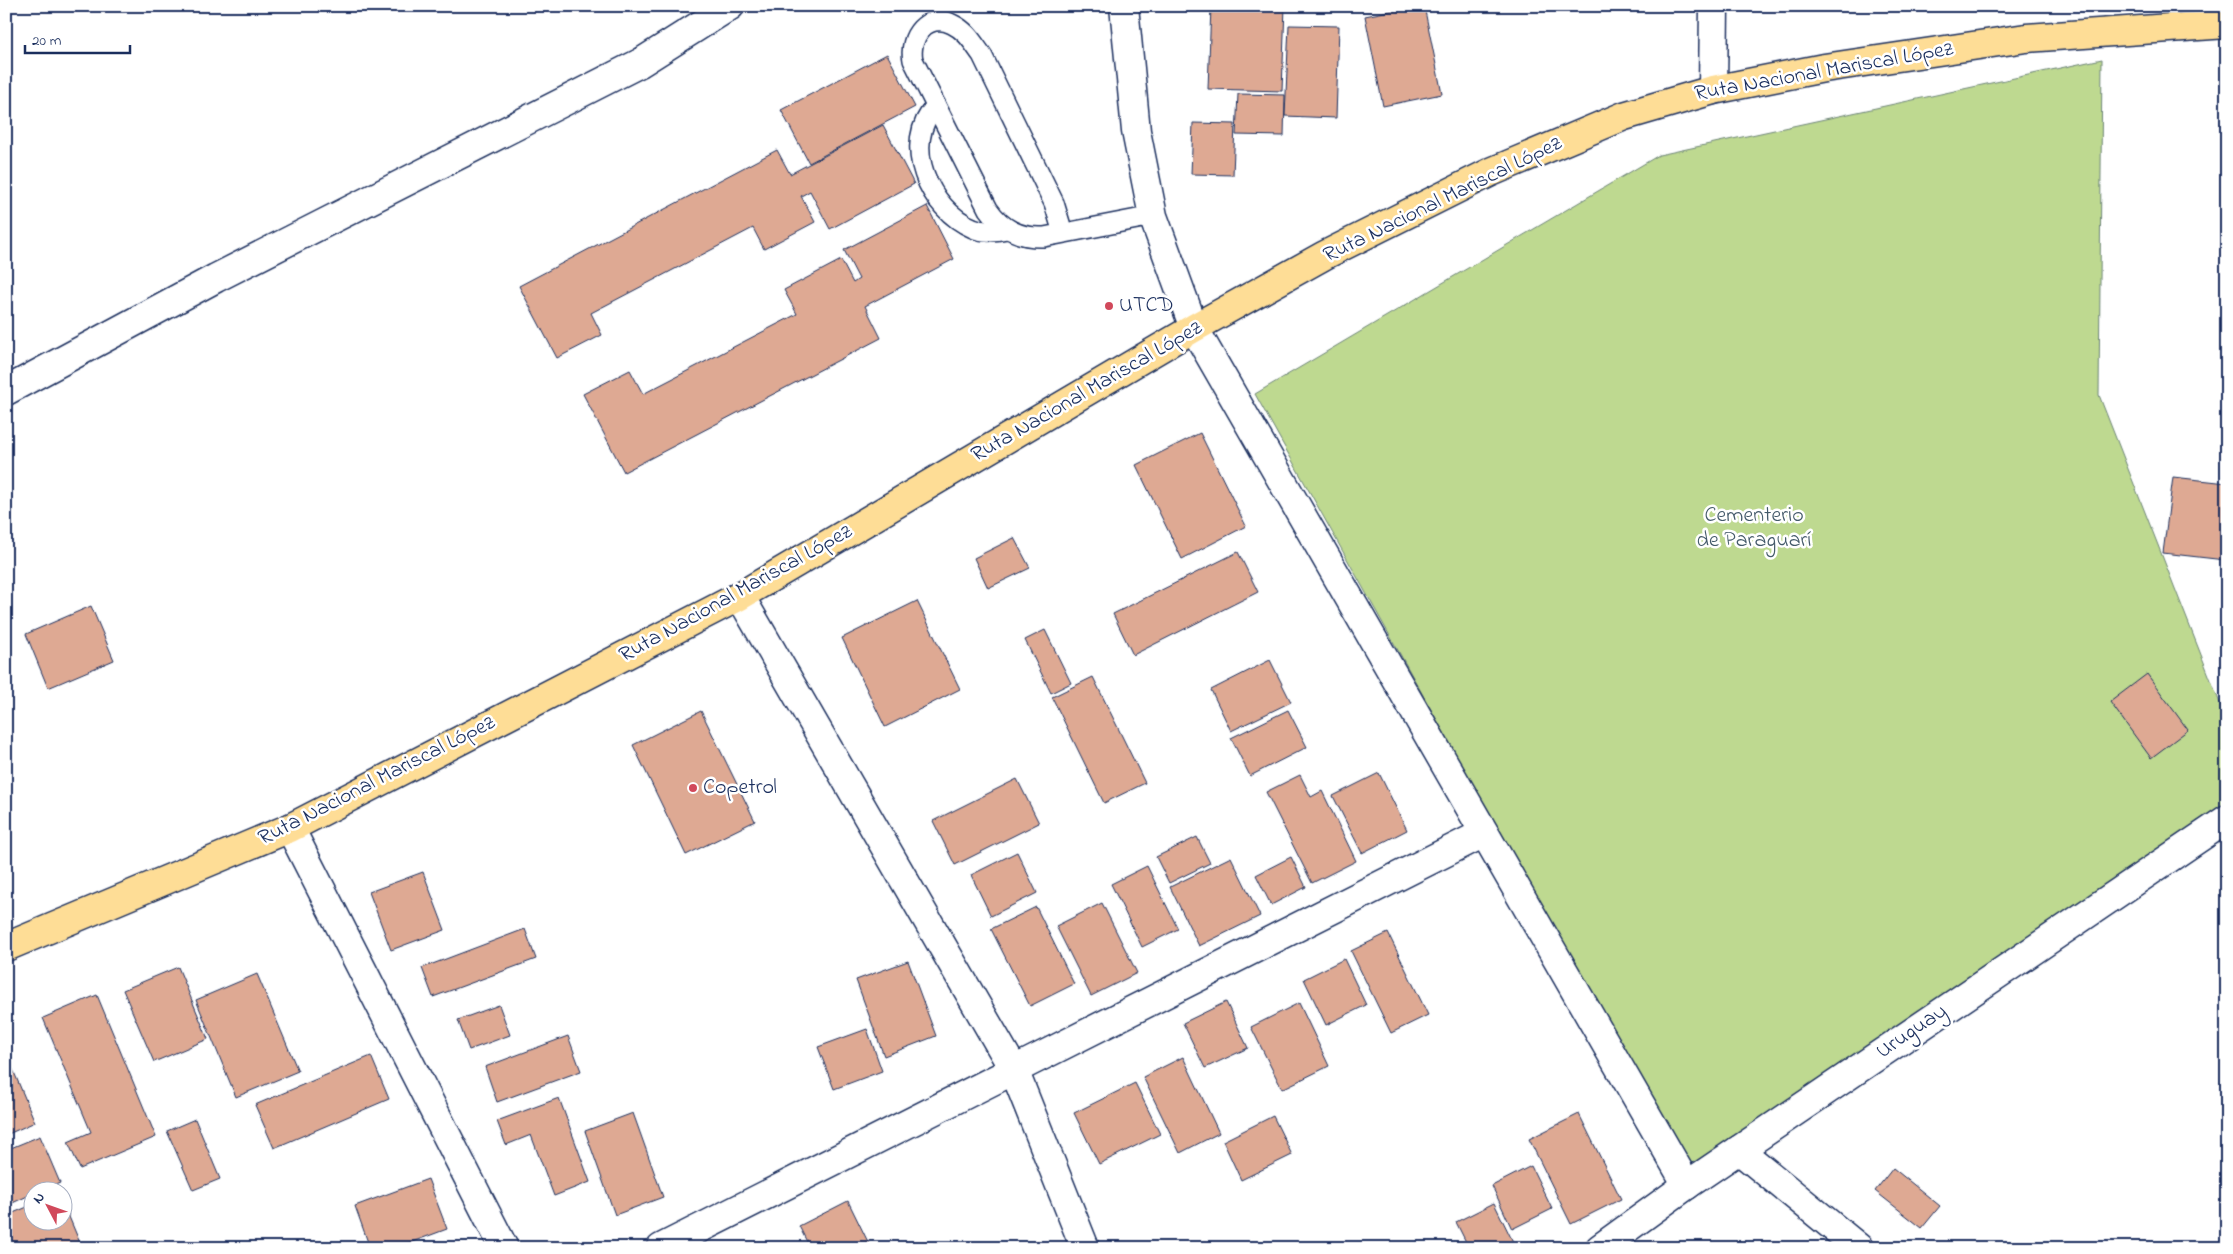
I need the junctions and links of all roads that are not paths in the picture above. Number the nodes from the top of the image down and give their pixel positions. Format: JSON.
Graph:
{"nodes":[{"id":1,"x":730,"y":6,"type":"edge"},
{"id":2,"x":1124,"y":6,"type":"edge"},
{"id":3,"x":1714,"y":6,"type":"edge"},
{"id":4,"x":2227,"y":24,"type":"edge"},
{"id":5,"x":1713,"y":90,"type":"junction"},
{"id":6,"x":936,"y":106,"type":"junction"},
{"id":7,"x":1153,"y":216,"type":"junction"},
{"id":8,"x":1007,"y":229,"type":"junction"},
{"id":9,"x":1063,"y":233,"type":"junction"},
{"id":10,"x":1194,"y":328,"type":"junction"},
{"id":11,"x":6,"y":391,"type":"edge"},
{"id":12,"x":740,"y":596,"type":"junction"},
{"id":13,"x":2227,"y":819,"type":"edge"},
{"id":14,"x":290,"y":828,"type":"junction"},
{"id":15,"x":1484,"y":833,"type":"junction"},
{"id":16,"x":6,"y":947,"type":"edge"},
{"id":17,"x":1014,"y":1070,"type":"junction"},
{"id":18,"x":1739,"y":1150,"type":"junction"},
{"id":19,"x":1687,"y":1185,"type":"junction"},
{"id":20,"x":504,"y":1248,"type":"edge"},
{"id":21,"x":661,"y":1248,"type":"edge"},
{"id":22,"x":1085,"y":1248,"type":"edge"},
{"id":23,"x":1600,"y":1248,"type":"edge"},
{"id":24,"x":1860,"y":1248,"type":"edge"}],
"edges":[{"from":1,"to":11,"type":"street"},
{"from":2,"to":7,"type":"street"},
{"from":3,"to":5,"type":"street"},
{"from":4,"to":5,"type":"highway","name":"Ruta Nacional Mariscal López"},
{"from":5,"to":10,"type":"highway","name":"Ruta Nacional Mariscal López"},
{"from":6,"to":8,"type":"lane"},
{"from":6,"to":8,"type":"lane"},
{"from":6,"to":9,"type":"lane"},
{"from":7,"to":9,"type":"lane"},
{"from":7,"to":10,"type":"street"},
{"from":8,"to":9,"type":"lane"},
{"from":10,"to":12,"type":"highway","name":"Ruta Nacional Mariscal López"},
{"from":10,"to":15,"type":"street"},
{"from":12,"to":14,"type":"highway","name":"Ruta Nacional Mariscal López"},
{"from":12,"to":17,"type":"street"},
{"from":13,"to":18,"type":"street","name":"Uruguay"},
{"from":14,"to":16,"type":"highway","name":"Ruta Nacional Mariscal López"},
{"from":14,"to":20,"type":"street"},
{"from":15,"to":17,"type":"street"},
{"from":15,"to":19,"type":"street"},
{"from":17,"to":21,"type":"street"},
{"from":17,"to":22,"type":"street"},
{"from":18,"to":19,"type":"street","name":"Uruguay"},
{"from":18,"to":24,"type":"street"},
{"from":19,"to":23,"type":"street","name":"Uruguay"}]}
